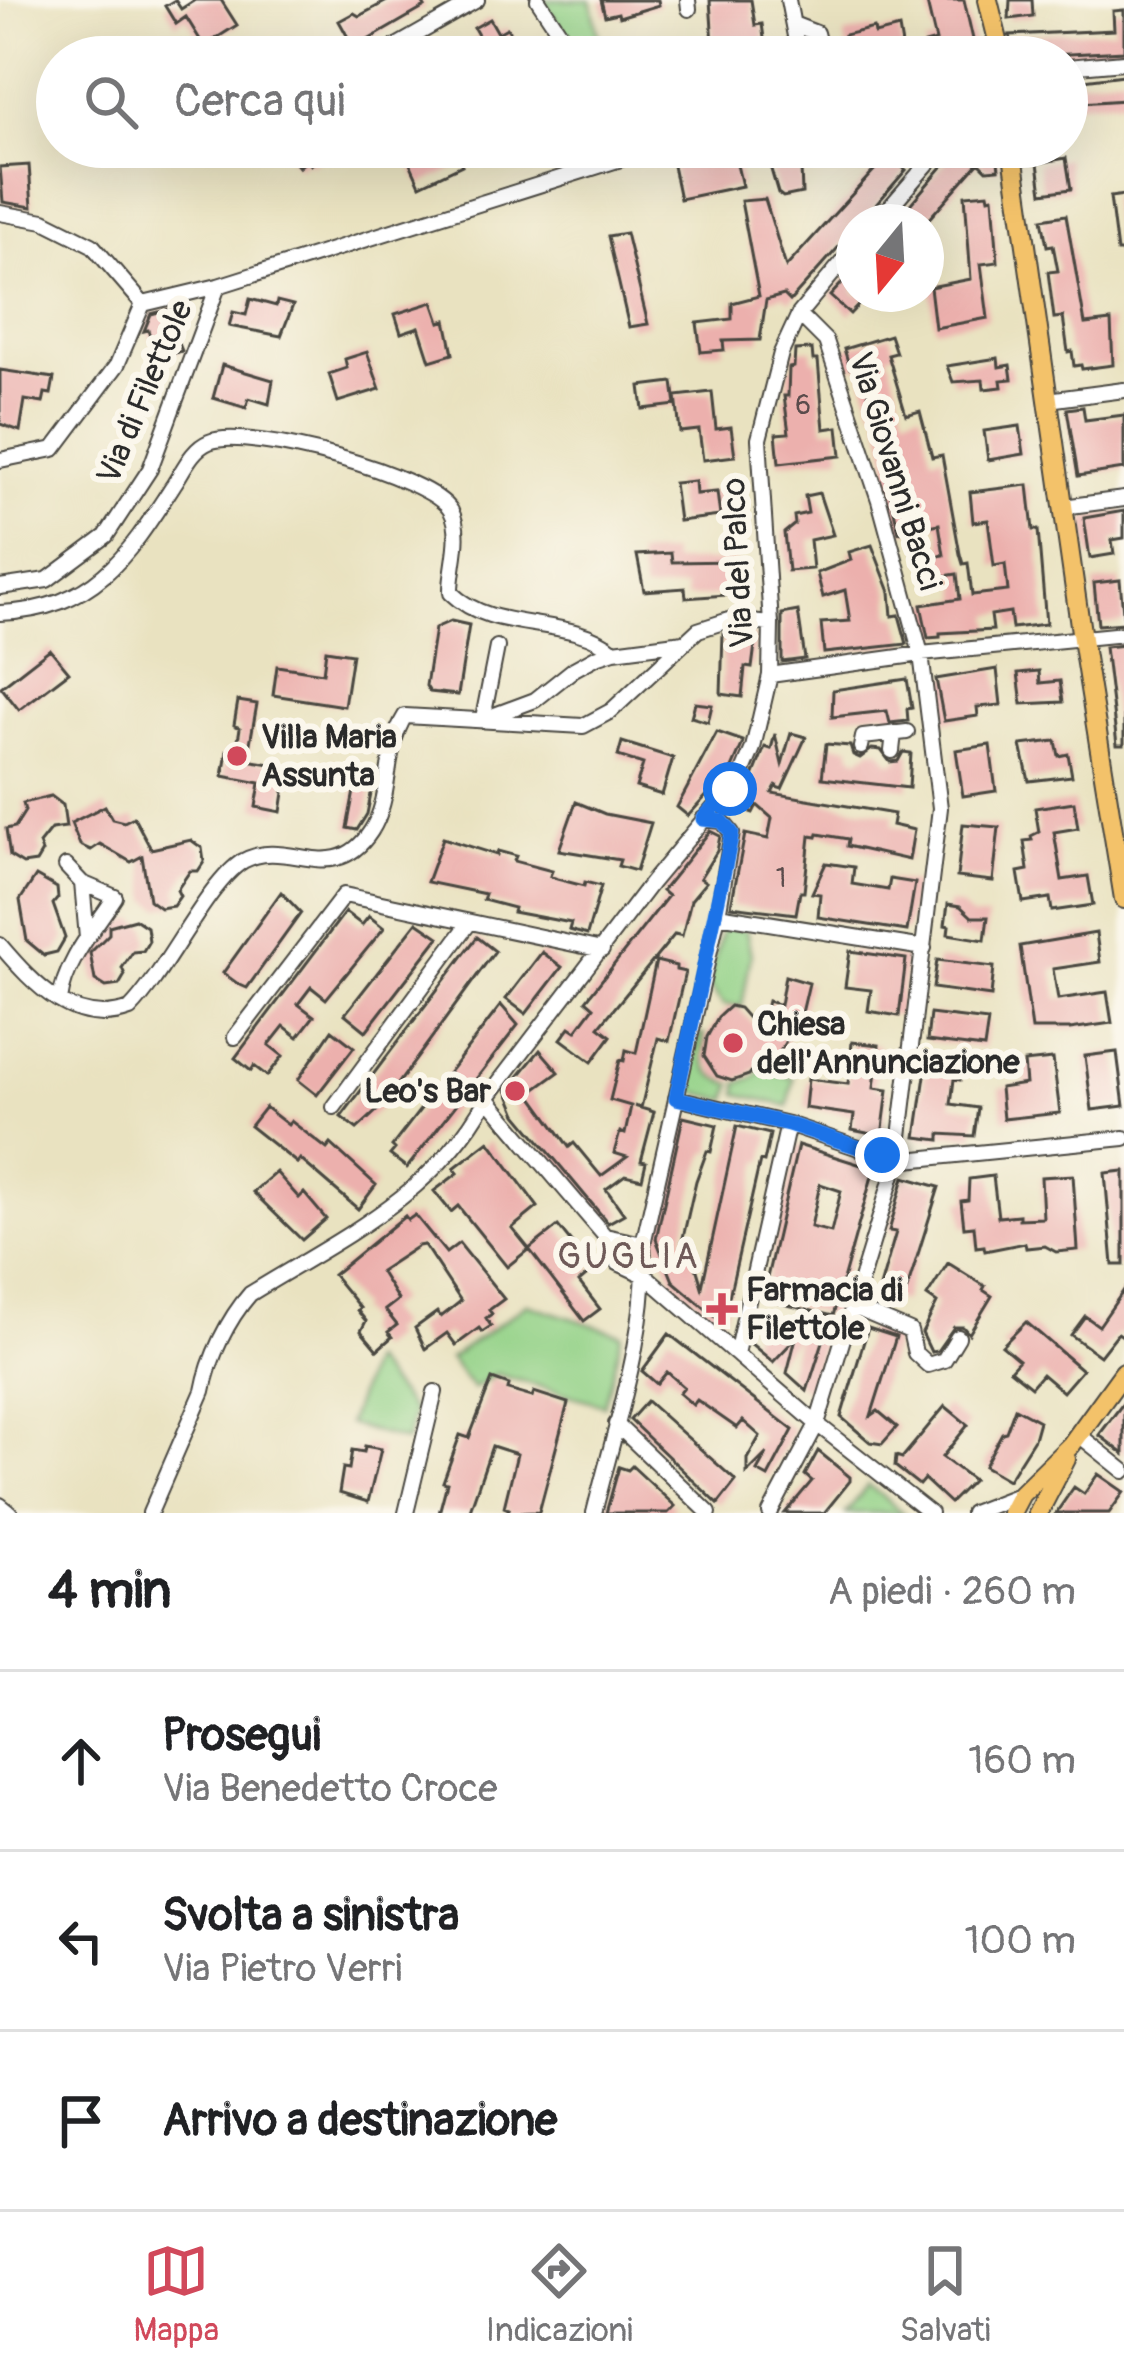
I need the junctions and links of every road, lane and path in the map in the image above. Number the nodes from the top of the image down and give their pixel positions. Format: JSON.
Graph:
{"nodes":[{"id":1,"x":477,"y":0,"type":"edge"},
{"id":2,"x":538,"y":0,"type":"edge"},
{"id":3,"x":788,"y":0,"type":"edge"},
{"id":4,"x":988,"y":0,"type":"edge"},
{"id":5,"x":794,"y":24,"type":"junction"},
{"id":6,"x":994,"y":26,"type":"junction"},
{"id":7,"x":413,"y":36,"type":"edge"},
{"id":8,"x":561,"y":36,"type":"edge"},
{"id":9,"x":796,"y":36,"type":"edge"},
{"id":10,"x":817,"y":36,"type":"edge"},
{"id":11,"x":993,"y":36,"type":"edge"},
{"id":12,"x":997,"y":36,"type":"edge"},
{"id":13,"x":1124,"y":62,"type":"edge"},
{"id":14,"x":1088,"y":66,"type":"edge"},
{"id":15,"x":577,"y":168,"type":"edge"},
{"id":16,"x":924,"y":168,"type":"edge"},
{"id":17,"x":1015,"y":168,"type":"edge"},
{"id":18,"x":893,"y":204,"type":"edge"},
{"id":19,"x":0,"y":212,"type":"edge"},
{"id":20,"x":836,"y":270,"type":"edge"},
{"id":21,"x":218,"y":286,"type":"junction"},
{"id":22,"x":143,"y":304,"type":"junction"},
{"id":23,"x":799,"y":314,"type":"junction"},
{"id":24,"x":1124,"y":390,"type":"edge"},
{"id":25,"x":1048,"y":400,"type":"junction"},
{"id":26,"x":0,"y":460,"type":"edge"},
{"id":27,"x":1124,"y":499,"type":"edge"},
{"id":28,"x":1064,"y":507,"type":"junction"},
{"id":29,"x":0,"y":587,"type":"edge"},
{"id":30,"x":0,"y":613,"type":"edge"},
{"id":31,"x":772,"y":624,"type":"junction"},
{"id":32,"x":1124,"y":634,"type":"edge"},
{"id":33,"x":1082,"y":639,"type":"junction"},
{"id":34,"x":684,"y":642,"type":"junction"},
{"id":35,"x":497,"y":647,"type":"dead end"},
{"id":36,"x":614,"y":651,"type":"junction"},
{"id":37,"x":922,"y":654,"type":"junction"},
{"id":38,"x":770,"y":675,"type":"junction"},
{"id":39,"x":482,"y":718,"type":"junction"},
{"id":40,"x":861,"y":748,"type":"dead end"},
{"id":41,"x":892,"y":751,"type":"dead end"},
{"id":42,"x":1115,"y":798,"type":"edge"},
{"id":43,"x":703,"y":819,"type":"junction"},
{"id":44,"x":66,"y":866,"type":"dead end"},
{"id":45,"x":82,"y":883,"type":"junction"},
{"id":46,"x":1124,"y":899,"type":"edge"},
{"id":47,"x":718,"y":915,"type":"junction"},
{"id":48,"x":470,"y":922,"type":"junction"},
{"id":49,"x":87,"y":940,"type":"junction"},
{"id":50,"x":0,"y":946,"type":"edge"},
{"id":51,"x":924,"y":948,"type":"junction"},
{"id":52,"x":602,"y":950,"type":"junction"},
{"id":53,"x":67,"y":1006,"type":"junction"},
{"id":54,"x":236,"y":1037,"type":"dead end"},
{"id":55,"x":487,"y":1098,"type":"junction"},
{"id":56,"x":676,"y":1098,"type":"junction"},
{"id":57,"x":334,"y":1107,"type":"dead end"},
{"id":58,"x":788,"y":1124,"type":"junction"},
{"id":59,"x":1124,"y":1138,"type":"edge"},
{"id":60,"x":897,"y":1160,"type":"junction"},
{"id":61,"x":605,"y":1235,"type":"junction"},
{"id":62,"x":643,"y":1244,"type":"junction"},
{"id":63,"x":646,"y":1276,"type":"junction"},
{"id":64,"x":853,"y":1307,"type":"junction"},
{"id":65,"x":958,"y":1337,"type":"dead end"},
{"id":66,"x":736,"y":1354,"type":"junction"},
{"id":67,"x":1124,"y":1372,"type":"edge"},
{"id":68,"x":434,"y":1392,"type":"dead end"},
{"id":69,"x":616,"y":1424,"type":"junction"},
{"id":70,"x":817,"y":1424,"type":"junction"},
{"id":71,"x":1075,"y":1440,"type":"junction"},
{"id":72,"x":1124,"y":1471,"type":"edge"},
{"id":73,"x":1021,"y":1494,"type":"junction"},
{"id":74,"x":0,"y":1505,"type":"edge"},
{"id":75,"x":931,"y":1512,"type":"edge"},
{"id":76,"x":10,"y":1513,"type":"edge"},
{"id":77,"x":150,"y":1513,"type":"edge"},
{"id":78,"x":406,"y":1513,"type":"edge"},
{"id":79,"x":595,"y":1513,"type":"edge"},
{"id":80,"x":709,"y":1513,"type":"edge"},
{"id":81,"x":770,"y":1513,"type":"edge"},
{"id":82,"x":973,"y":1513,"type":"edge"},
{"id":83,"x":1011,"y":1513,"type":"edge"},
{"id":84,"x":1038,"y":1513,"type":"edge"}],
"edges":[{"from":1,"to":7,"type":"street"},
{"from":2,"to":8,"type":"street"},
{"from":3,"to":5,"type":"street"},
{"from":4,"to":6,"type":"main road"},
{"from":5,"to":9,"type":"street"},
{"from":5,"to":10,"type":"street"},
{"from":6,"to":11,"type":"main road"},
{"from":6,"to":12,"type":"main road"},
{"from":13,"to":14,"type":"street"},
{"from":15,"to":21,"type":"street"},
{"from":16,"to":18,"type":"street"},
{"from":17,"to":25,"type":"main road"},
{"from":19,"to":22,"type":"street"},
{"from":20,"to":23,"type":"street","name":"Via del Palco"},
{"from":21,"to":22,"type":"street"},
{"from":21,"to":29,"type":"street","name":"Via di Filettole"},
{"from":22,"to":26,"type":"street"},
{"from":23,"to":31,"type":"street","name":"Via del Palco"},
{"from":23,"to":37,"type":"street","name":"Via Giovanni Bacci"},
{"from":24,"to":25,"type":"street"},
{"from":25,"to":28,"type":"main road"},
{"from":27,"to":28,"type":"street"},
{"from":28,"to":33,"type":"main road"},
{"from":30,"to":36,"type":"street"},
{"from":31,"to":34,"type":"street"},
{"from":31,"to":38,"type":"street","name":"Via del Palco"},
{"from":32,"to":33,"type":"street"},
{"from":33,"to":37,"type":"street"},
{"from":33,"to":42,"type":"main road"},
{"from":34,"to":36,"type":"street"},
{"from":34,"to":39,"type":"street"},
{"from":35,"to":39,"type":"street"},
{"from":36,"to":39,"type":"street"},
{"from":37,"to":38,"type":"street"},
{"from":37,"to":51,"type":"street","name":"Via Giovanni Bacci"},
{"from":38,"to":43,"type":"street","name":"Via del Palco"},
{"from":39,"to":53,"type":"street"},
{"from":40,"to":41,"type":"street"},
{"from":42,"to":46,"type":"main road"},
{"from":43,"to":47,"type":"street"},
{"from":43,"to":52,"type":"street","name":"Via del Palco"},
{"from":44,"to":45,"type":"street"},
{"from":45,"to":49,"type":"street"},
{"from":45,"to":49,"type":"street"},
{"from":47,"to":51,"type":"street"},
{"from":47,"to":56,"type":"street"},
{"from":48,"to":52,"type":"street"},
{"from":48,"to":54,"type":"street"},
{"from":48,"to":57,"type":"street"},
{"from":49,"to":53,"type":"street"},
{"from":50,"to":53,"type":"street"},
{"from":51,"to":60,"type":"street","name":"Via Giovanni Bacci"},
{"from":52,"to":55,"type":"street","name":"Via del Palco"},
{"from":55,"to":61,"type":"street"},
{"from":55,"to":77,"type":"street","name":"Via del Palco"},
{"from":56,"to":58,"type":"street"},
{"from":56,"to":62,"type":"street"},
{"from":58,"to":60,"type":"street"},
{"from":58,"to":66,"type":"street"},
{"from":59,"to":60,"type":"street"},
{"from":60,"to":64,"type":"street","name":"Via Giovanni Bacci"},
{"from":61,"to":62,"type":"street"},
{"from":61,"to":63,"type":"street"},
{"from":62,"to":63,"type":"street"},
{"from":63,"to":66,"type":"street"},
{"from":63,"to":69,"type":"street"},
{"from":64,"to":65,"type":"street"},
{"from":64,"to":70,"type":"street","name":"Via Giovanni Bacci"},
{"from":66,"to":70,"type":"street"},
{"from":67,"to":71,"type":"main road"},
{"from":68,"to":78,"type":"street"},
{"from":69,"to":79,"type":"street"},
{"from":69,"to":80,"type":"street"},
{"from":70,"to":75,"type":"street"},
{"from":70,"to":81,"type":"street","name":"Via Giovanni Bacci"},
{"from":71,"to":72,"type":"street"},
{"from":71,"to":73,"type":"main road"},
{"from":71,"to":84,"type":"main road"},
{"from":73,"to":82,"type":"street"},
{"from":73,"to":83,"type":"main road"},
{"from":74,"to":76,"type":"street"}]}
